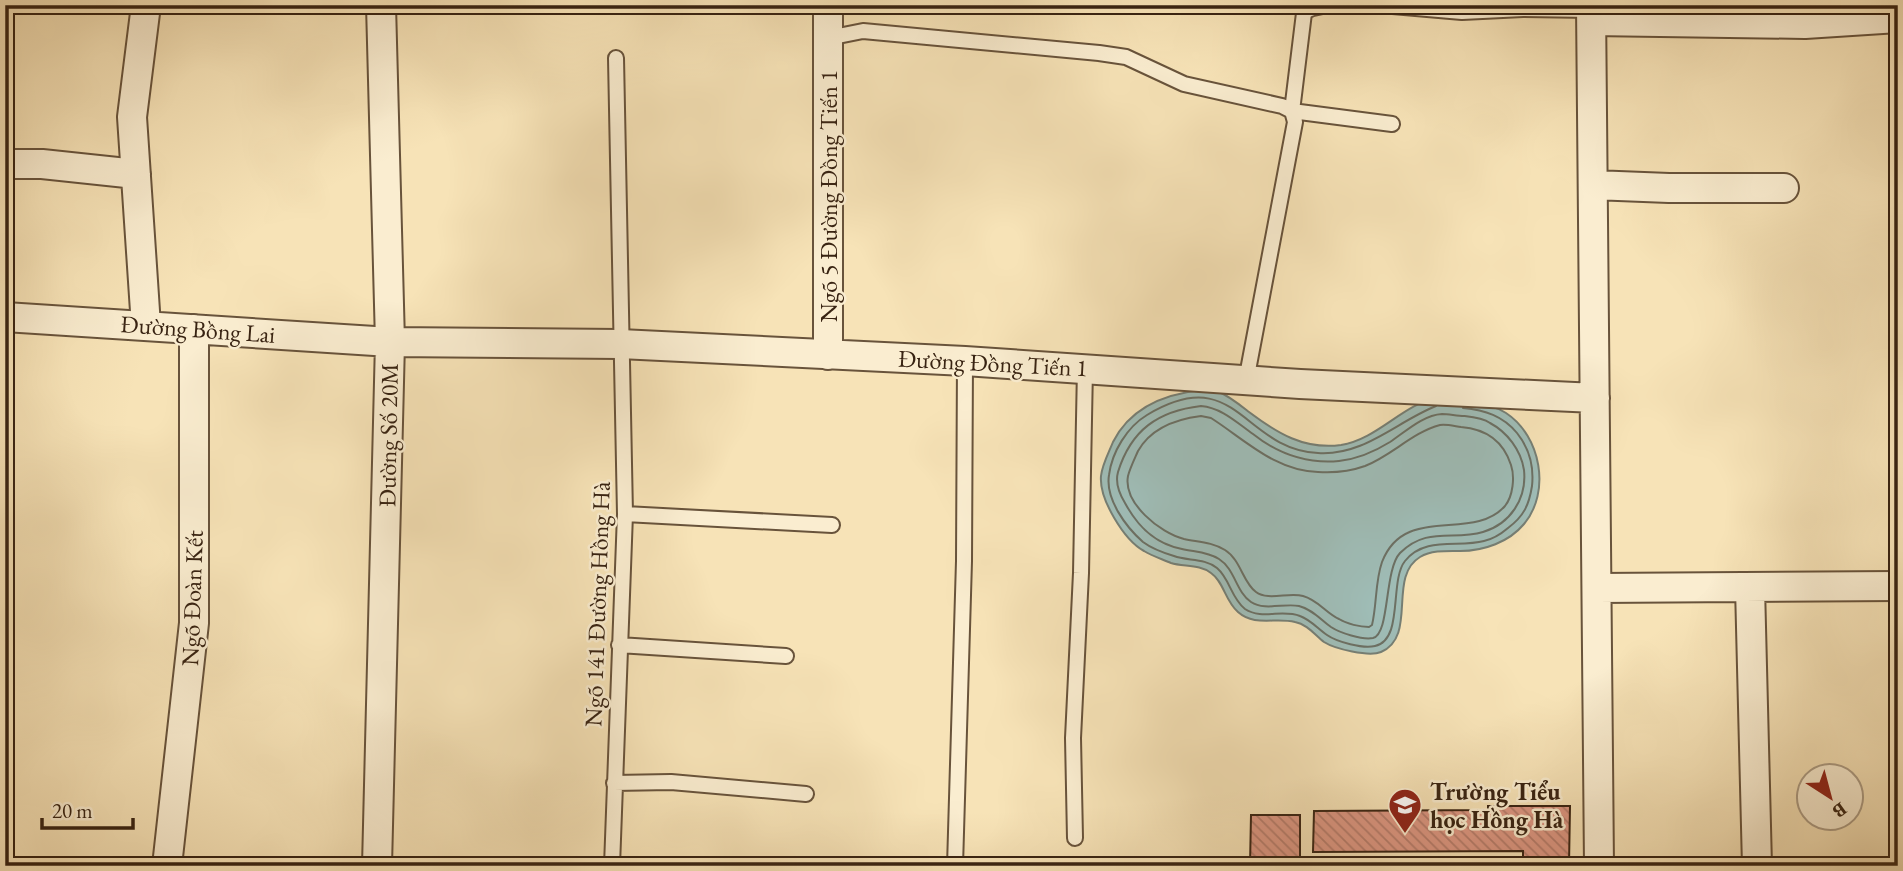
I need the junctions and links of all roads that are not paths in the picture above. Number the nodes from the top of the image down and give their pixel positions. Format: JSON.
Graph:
{"nodes":[{"id":1,"x":146,"y":5,"type":"edge"},
{"id":2,"x":381,"y":5,"type":"edge"},
{"id":3,"x":828,"y":5,"type":"edge"},
{"id":4,"x":1380,"y":5,"type":"edge"},
{"id":5,"x":1592,"y":12,"type":"edge"},
{"id":6,"x":1898,"y":18,"type":"edge"},
{"id":7,"x":828,"y":38,"type":"junction"},
{"id":8,"x":616,"y":58,"type":"dead end"},
{"id":9,"x":1292,"y":111,"type":"junction"},
{"id":10,"x":1392,"y":124,"type":"dead end"},
{"id":11,"x":5,"y":164,"type":"edge"},
{"id":12,"x":136,"y":174,"type":"junction"},
{"id":13,"x":1593,"y":185,"type":"junction"},
{"id":14,"x":1784,"y":188,"type":"dead end"},
{"id":15,"x":5,"y":317,"type":"edge"},
{"id":16,"x":146,"y":326,"type":"junction"},
{"id":17,"x":194,"y":329,"type":"junction"},
{"id":18,"x":390,"y":342,"type":"junction"},
{"id":19,"x":620,"y":344,"type":"junction"},
{"id":20,"x":828,"y":355,"type":"junction"},
{"id":21,"x":965,"y":361,"type":"junction"},
{"id":22,"x":1084,"y":368,"type":"junction"},
{"id":23,"x":1246,"y":381,"type":"junction"},
{"id":24,"x":1595,"y":398,"type":"junction"},
{"id":25,"x":625,"y":514,"type":"junction"},
{"id":26,"x":832,"y":525,"type":"dead end"},
{"id":27,"x":1898,"y":586,"type":"edge"},
{"id":28,"x":1750,"y":587,"type":"junction"},
{"id":29,"x":1598,"y":588,"type":"junction"},
{"id":30,"x":619,"y":645,"type":"junction"},
{"id":31,"x":786,"y":656,"type":"dead end"},
{"id":32,"x":614,"y":783,"type":"junction"},
{"id":33,"x":806,"y":794,"type":"dead end"},
{"id":34,"x":1075,"y":838,"type":"dead end"},
{"id":35,"x":167,"y":866,"type":"edge"},
{"id":36,"x":377,"y":866,"type":"edge"},
{"id":37,"x":612,"y":866,"type":"edge"},
{"id":38,"x":955,"y":866,"type":"edge"},
{"id":39,"x":1599,"y":866,"type":"edge"},
{"id":40,"x":1757,"y":866,"type":"edge"}],
"edges":[{"from":1,"to":12,"type":"street"},
{"from":2,"to":18,"type":"street","name":"Đường Số 20M"},
{"from":3,"to":7,"type":"street","name":"Ngõ 5 Đường Đồng Tiến 1"},
{"from":4,"to":5,"type":"lane"},
{"from":4,"to":9,"type":"lane"},
{"from":5,"to":6,"type":"street"},
{"from":5,"to":13,"type":"street"},
{"from":7,"to":9,"type":"lane"},
{"from":7,"to":20,"type":"street","name":"Ngõ 5 Đường Đồng Tiến 1"},
{"from":8,"to":19,"type":"lane","name":"Ngõ 141 Đường Hồng Hà"},
{"from":9,"to":10,"type":"lane"},
{"from":9,"to":23,"type":"lane"},
{"from":11,"to":12,"type":"street"},
{"from":12,"to":16,"type":"street"},
{"from":13,"to":14,"type":"street"},
{"from":13,"to":24,"type":"street"},
{"from":15,"to":16,"type":"street","name":"Đường Bồng Lai"},
{"from":16,"to":17,"type":"street","name":"Đường Bồng Lai"},
{"from":17,"to":18,"type":"street","name":"Đường Bồng Lai"},
{"from":17,"to":35,"type":"street","name":"Ngõ Đoàn Kết"},
{"from":18,"to":19,"type":"street","name":"Đường Đồng Tiến 1"},
{"from":18,"to":36,"type":"street","name":"Đường Số 20M"},
{"from":19,"to":20,"type":"street","name":"Đường Đồng Tiến 1"},
{"from":19,"to":25,"type":"lane","name":"Ngõ 141 Đường Hồng Hà"},
{"from":20,"to":21,"type":"street","name":"Đường Đồng Tiến 1"},
{"from":21,"to":22,"type":"street","name":"Đường Đồng Tiến 1"},
{"from":21,"to":38,"type":"lane"},
{"from":22,"to":23,"type":"street","name":"Đường Đồng Tiến 1"},
{"from":22,"to":34,"type":"lane"},
{"from":23,"to":24,"type":"street","name":"Đường Đồng Tiến 1"},
{"from":24,"to":29,"type":"street"},
{"from":25,"to":26,"type":"lane"},
{"from":25,"to":30,"type":"lane","name":"Ngõ 141 Đường Hồng Hà"},
{"from":27,"to":28,"type":"street"},
{"from":28,"to":29,"type":"street"},
{"from":28,"to":40,"type":"street"},
{"from":29,"to":39,"type":"street"},
{"from":30,"to":31,"type":"lane"},
{"from":30,"to":32,"type":"lane","name":"Ngõ 141 Đường Hồng Hà"},
{"from":32,"to":33,"type":"lane"},
{"from":32,"to":37,"type":"lane","name":"Ngõ 141 Đường Hồng Hà"}]}
